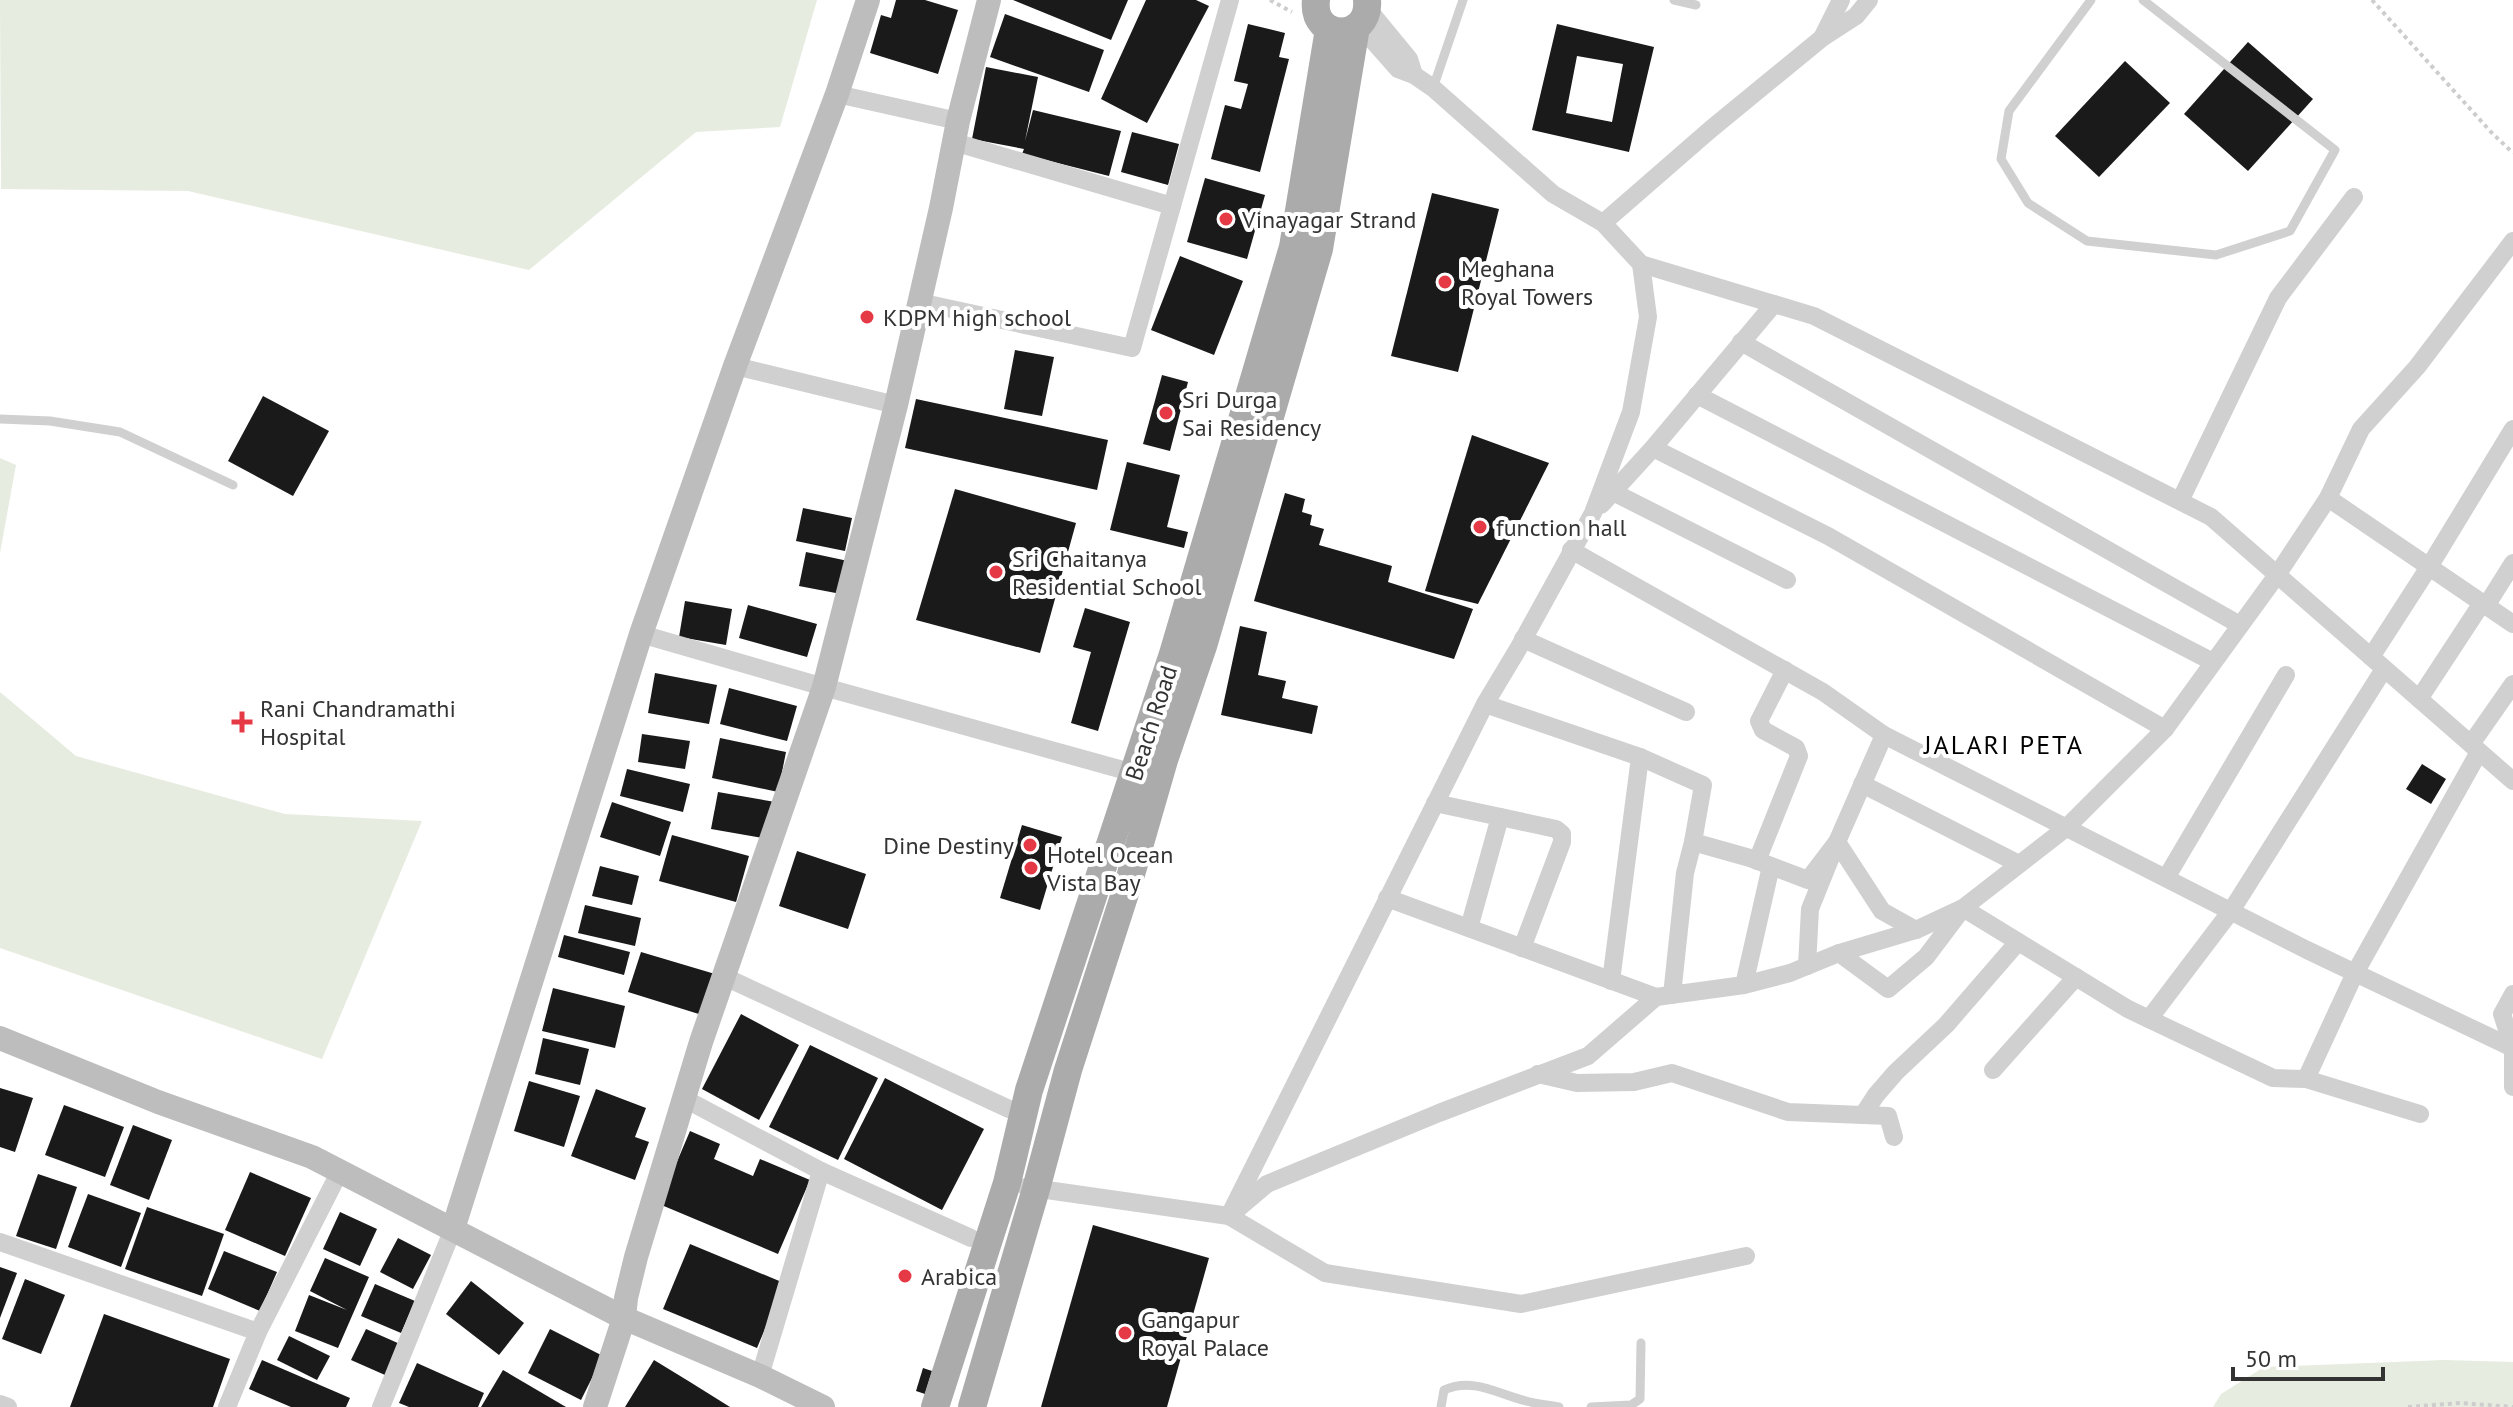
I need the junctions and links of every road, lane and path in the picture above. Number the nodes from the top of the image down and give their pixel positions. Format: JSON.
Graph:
{"nodes":[{"id":1,"x":868,"y":0,"type":"edge"},
{"id":2,"x":989,"y":0,"type":"edge"},
{"id":3,"x":1230,"y":0,"type":"edge"},
{"id":4,"x":1463,"y":0,"type":"edge"},
{"id":5,"x":1674,"y":0,"type":"edge"},
{"id":6,"x":1841,"y":0,"type":"edge"},
{"id":7,"x":1869,"y":0,"type":"edge"},
{"id":8,"x":2091,"y":0,"type":"edge"},
{"id":9,"x":2143,"y":0,"type":"edge"},
{"id":10,"x":2372,"y":0,"type":"edge"},
{"id":11,"x":1314,"y":1,"type":"edge"},
{"id":12,"x":1696,"y":5,"type":"dead end"},
{"id":13,"x":1356,"y":18,"type":"edge"},
{"id":14,"x":1822,"y":38,"type":"junction"},
{"id":15,"x":1433,"y":88,"type":"junction"},
{"id":16,"x":837,"y":94,"type":"junction"},
{"id":17,"x":956,"y":131,"type":"junction"},
{"id":18,"x":2513,"y":153,"type":"edge"},
{"id":19,"x":2354,"y":197,"type":"dead end"},
{"id":20,"x":1172,"y":206,"type":"junction"},
{"id":21,"x":1603,"y":223,"type":"junction"},
{"id":22,"x":2513,"y":241,"type":"edge"},
{"id":23,"x":1641,"y":264,"type":"junction"},
{"id":24,"x":919,"y":302,"type":"junction"},
{"id":25,"x":1774,"y":304,"type":"junction"},
{"id":26,"x":1741,"y":342,"type":"junction"},
{"id":27,"x":735,"y":366,"type":"junction"},
{"id":28,"x":1697,"y":395,"type":"junction"},
{"id":29,"x":896,"y":405,"type":"junction"},
{"id":30,"x":0,"y":419,"type":"edge"},
{"id":31,"x":2513,"y":429,"type":"edge"},
{"id":32,"x":1653,"y":448,"type":"junction"},
{"id":33,"x":233,"y":485,"type":"dead end"},
{"id":34,"x":1613,"y":492,"type":"junction"},
{"id":35,"x":2328,"y":498,"type":"junction"},
{"id":36,"x":2180,"y":501,"type":"junction"},
{"id":37,"x":1593,"y":513,"type":"junction"},
{"id":38,"x":1571,"y":550,"type":"junction"},
{"id":39,"x":2513,"y":563,"type":"edge"},
{"id":40,"x":2429,"y":567,"type":"junction"},
{"id":41,"x":2277,"y":575,"type":"junction"},
{"id":42,"x":1787,"y":580,"type":"dead end"},
{"id":43,"x":2484,"y":604,"type":"junction"},
{"id":44,"x":2513,"y":624,"type":"edge"},
{"id":45,"x":2240,"y":625,"type":"junction"},
{"id":46,"x":641,"y":634,"type":"junction"},
{"id":47,"x":1523,"y":639,"type":"junction"},
{"id":48,"x":2213,"y":662,"type":"junction"},
{"id":49,"x":2378,"y":663,"type":"junction"},
{"id":50,"x":1785,"y":670,"type":"junction"},
{"id":51,"x":2286,"y":675,"type":"dead end"},
{"id":52,"x":2513,"y":684,"type":"edge"},
{"id":53,"x":824,"y":687,"type":"junction"},
{"id":54,"x":2419,"y":699,"type":"junction"},
{"id":55,"x":1485,"y":704,"type":"junction"},
{"id":56,"x":1686,"y":712,"type":"dead end"},
{"id":57,"x":2165,"y":729,"type":"junction"},
{"id":58,"x":1884,"y":735,"type":"junction"},
{"id":59,"x":2475,"y":748,"type":"junction"},
{"id":60,"x":1640,"y":757,"type":"junction"},
{"id":61,"x":1134,"y":773,"type":"junction"},
{"id":62,"x":2513,"y":781,"type":"edge"},
{"id":63,"x":1862,"y":784,"type":"junction"},
{"id":64,"x":1435,"y":803,"type":"junction"},
{"id":65,"x":1500,"y":817,"type":"junction"},
{"id":66,"x":2066,"y":828,"type":"junction"},
{"id":67,"x":1693,"y":842,"type":"junction"},
{"id":68,"x":1837,"y":842,"type":"junction"},
{"id":69,"x":1764,"y":864,"type":"junction"},
{"id":70,"x":2019,"y":864,"type":"junction"},
{"id":71,"x":2166,"y":878,"type":"junction"},
{"id":72,"x":1387,"y":898,"type":"junction"},
{"id":73,"x":1963,"y":908,"type":"junction"},
{"id":74,"x":2231,"y":911,"type":"junction"},
{"id":75,"x":1469,"y":928,"type":"junction"},
{"id":76,"x":1916,"y":930,"type":"junction"},
{"id":77,"x":2018,"y":942,"type":"junction"},
{"id":78,"x":1522,"y":948,"type":"junction"},
{"id":79,"x":1839,"y":953,"type":"junction"},
{"id":80,"x":1807,"y":966,"type":"junction"},
{"id":81,"x":2355,"y":973,"type":"junction"},
{"id":82,"x":725,"y":977,"type":"junction"},
{"id":83,"x":2076,"y":977,"type":"junction"},
{"id":84,"x":1611,"y":981,"type":"junction"},
{"id":85,"x":1744,"y":985,"type":"junction"},
{"id":86,"x":2513,"y":994,"type":"edge"},
{"id":87,"x":1664,"y":996,"type":"junction"},
{"id":88,"x":2507,"y":1014,"type":"edge"},
{"id":89,"x":2149,"y":1019,"type":"junction"},
{"id":90,"x":0,"y":1038,"type":"edge"},
{"id":91,"x":2513,"y":1048,"type":"edge"},
{"id":92,"x":2513,"y":1055,"type":"edge"},
{"id":93,"x":1993,"y":1070,"type":"dead end"},
{"id":94,"x":1538,"y":1074,"type":"junction"},
{"id":95,"x":2306,"y":1079,"type":"junction"},
{"id":96,"x":2513,"y":1087,"type":"edge"},
{"id":97,"x":685,"y":1099,"type":"junction"},
{"id":98,"x":1009,"y":1109,"type":"dead end"},
{"id":99,"x":2420,"y":1114,"type":"dead end"},
{"id":100,"x":1863,"y":1115,"type":"junction"},
{"id":101,"x":1894,"y":1137,"type":"dead end"},
{"id":102,"x":340,"y":1171,"type":"junction"},
{"id":103,"x":821,"y":1171,"type":"junction"},
{"id":104,"x":1007,"y":1183,"type":"junction"},
{"id":105,"x":1036,"y":1189,"type":"junction"},
{"id":106,"x":1229,"y":1216,"type":"junction"},
{"id":107,"x":453,"y":1229,"type":"junction"},
{"id":108,"x":971,"y":1238,"type":"dead end"},
{"id":109,"x":0,"y":1242,"type":"edge"},
{"id":110,"x":1746,"y":1256,"type":"dead end"},
{"id":111,"x":624,"y":1318,"type":"junction"},
{"id":112,"x":258,"y":1332,"type":"junction"},
{"id":113,"x":1641,"y":1343,"type":"dead end"},
{"id":114,"x":760,"y":1376,"type":"junction"},
{"id":115,"x":0,"y":1404,"type":"edge"},
{"id":116,"x":8,"y":1407,"type":"edge"},
{"id":117,"x":227,"y":1407,"type":"edge"},
{"id":118,"x":381,"y":1407,"type":"edge"},
{"id":119,"x":595,"y":1407,"type":"edge"},
{"id":120,"x":823,"y":1407,"type":"edge"},
{"id":121,"x":935,"y":1407,"type":"edge"},
{"id":122,"x":972,"y":1407,"type":"edge"},
{"id":123,"x":1441,"y":1407,"type":"edge"},
{"id":124,"x":1559,"y":1407,"type":"edge"},
{"id":125,"x":1591,"y":1407,"type":"edge"},
{"id":126,"x":2408,"y":1407,"type":"edge"},
{"id":127,"x":2513,"y":1407,"type":"edge"}],
"edges":[{"from":1,"to":16,"type":"street"},
{"from":2,"to":17,"type":"street"},
{"from":3,"to":20,"type":"street"},
{"from":4,"to":15,"type":"lane"},
{"from":5,"to":12,"type":"lane"},
{"from":6,"to":14,"type":"street"},
{"from":7,"to":14,"type":"street"},
{"from":8,"to":9,"type":"lane"},
{"from":10,"to":18,"type":"path"},
{"from":11,"to":13,"type":"main road"},
{"from":13,"to":15,"type":"street"},
{"from":13,"to":61,"type":"main road","name":"Beach Road"},
{"from":13,"to":105,"type":"main road","name":"Beach Road"},
{"from":14,"to":21,"type":"street"},
{"from":15,"to":21,"type":"street"},
{"from":16,"to":17,"type":"street"},
{"from":16,"to":27,"type":"street"},
{"from":17,"to":20,"type":"street"},
{"from":17,"to":24,"type":"street"},
{"from":19,"to":36,"type":"street"},
{"from":20,"to":24,"type":"street"},
{"from":21,"to":23,"type":"street"},
{"from":22,"to":35,"type":"street"},
{"from":23,"to":25,"type":"street"},
{"from":23,"to":37,"type":"street"},
{"from":24,"to":29,"type":"street"},
{"from":25,"to":26,"type":"street"},
{"from":25,"to":36,"type":"street"},
{"from":26,"to":28,"type":"street"},
{"from":26,"to":45,"type":"street"},
{"from":27,"to":29,"type":"street"},
{"from":27,"to":46,"type":"street"},
{"from":28,"to":32,"type":"street"},
{"from":28,"to":48,"type":"street"},
{"from":29,"to":53,"type":"street"},
{"from":30,"to":33,"type":"lane"},
{"from":31,"to":40,"type":"street"},
{"from":32,"to":34,"type":"street"},
{"from":32,"to":57,"type":"street"},
{"from":34,"to":37,"type":"street"},
{"from":34,"to":42,"type":"street"},
{"from":35,"to":40,"type":"street"},
{"from":35,"to":41,"type":"street"},
{"from":36,"to":41,"type":"street"},
{"from":37,"to":38,"type":"street"},
{"from":38,"to":47,"type":"street"},
{"from":38,"to":50,"type":"street"},
{"from":39,"to":43,"type":"street"},
{"from":40,"to":43,"type":"street"},
{"from":40,"to":49,"type":"street"},
{"from":41,"to":45,"type":"street"},
{"from":41,"to":49,"type":"street"},
{"from":43,"to":44,"type":"street"},
{"from":43,"to":54,"type":"street"},
{"from":45,"to":48,"type":"street"},
{"from":46,"to":53,"type":"street"},
{"from":46,"to":107,"type":"street"},
{"from":47,"to":55,"type":"street"},
{"from":47,"to":56,"type":"street"},
{"from":48,"to":57,"type":"street"},
{"from":49,"to":54,"type":"street"},
{"from":49,"to":74,"type":"street"},
{"from":50,"to":58,"type":"street"},
{"from":50,"to":69,"type":"street"},
{"from":51,"to":71,"type":"street"},
{"from":52,"to":59,"type":"street"},
{"from":53,"to":61,"type":"street"},
{"from":53,"to":82,"type":"street"},
{"from":54,"to":59,"type":"street"},
{"from":55,"to":60,"type":"street"},
{"from":55,"to":64,"type":"street"},
{"from":57,"to":66,"type":"street"},
{"from":58,"to":63,"type":"street"},
{"from":58,"to":66,"type":"street"},
{"from":59,"to":62,"type":"street"},
{"from":59,"to":81,"type":"street"},
{"from":60,"to":67,"type":"street"},
{"from":60,"to":84,"type":"street"},
{"from":61,"to":104,"type":"main road","name":"Beach Road"},
{"from":63,"to":68,"type":"street"},
{"from":63,"to":70,"type":"street"},
{"from":64,"to":65,"type":"street"},
{"from":64,"to":72,"type":"street"},
{"from":65,"to":75,"type":"street"},
{"from":65,"to":78,"type":"street"},
{"from":66,"to":70,"type":"street"},
{"from":66,"to":71,"type":"street"},
{"from":67,"to":69,"type":"street"},
{"from":67,"to":87,"type":"street"},
{"from":68,"to":69,"type":"street"},
{"from":68,"to":76,"type":"street"},
{"from":68,"to":80,"type":"street"},
{"from":69,"to":85,"type":"street"},
{"from":70,"to":73,"type":"street"},
{"from":71,"to":74,"type":"street"},
{"from":72,"to":75,"type":"street"},
{"from":72,"to":106,"type":"street"},
{"from":73,"to":76,"type":"street"},
{"from":73,"to":77,"type":"street"},
{"from":73,"to":79,"type":"street"},
{"from":74,"to":81,"type":"street"},
{"from":74,"to":89,"type":"street"},
{"from":75,"to":78,"type":"street"},
{"from":76,"to":79,"type":"street"},
{"from":77,"to":83,"type":"street"},
{"from":77,"to":100,"type":"street"},
{"from":78,"to":84,"type":"street"},
{"from":79,"to":80,"type":"street"},
{"from":80,"to":85,"type":"street"},
{"from":81,"to":91,"type":"street"},
{"from":81,"to":95,"type":"street"},
{"from":82,"to":97,"type":"street"},
{"from":82,"to":98,"type":"street"},
{"from":83,"to":89,"type":"street"},
{"from":83,"to":93,"type":"street"},
{"from":84,"to":87,"type":"street"},
{"from":85,"to":87,"type":"street"},
{"from":86,"to":88,"type":"street"},
{"from":87,"to":94,"type":"street"},
{"from":88,"to":91,"type":"street"},
{"from":89,"to":95,"type":"street"},
{"from":90,"to":102,"type":"street"},
{"from":92,"to":96,"type":"street"},
{"from":94,"to":100,"type":"street"},
{"from":94,"to":106,"type":"street"},
{"from":95,"to":99,"type":"street"},
{"from":97,"to":103,"type":"street"},
{"from":97,"to":111,"type":"street"},
{"from":100,"to":101,"type":"street"},
{"from":102,"to":107,"type":"street"},
{"from":102,"to":112,"type":"street"},
{"from":103,"to":108,"type":"street"},
{"from":103,"to":114,"type":"street"},
{"from":104,"to":105,"type":"street"},
{"from":104,"to":121,"type":"main road","name":"Beach Road"},
{"from":105,"to":106,"type":"street"},
{"from":105,"to":122,"type":"main road","name":"Beach Road"},
{"from":106,"to":110,"type":"street"},
{"from":107,"to":111,"type":"street"},
{"from":107,"to":118,"type":"street"},
{"from":109,"to":112,"type":"street"},
{"from":111,"to":114,"type":"street"},
{"from":111,"to":119,"type":"street"},
{"from":112,"to":117,"type":"street"},
{"from":113,"to":125,"type":"lane"},
{"from":114,"to":120,"type":"street"},
{"from":115,"to":116,"type":"street"},
{"from":123,"to":124,"type":"lane"},
{"from":126,"to":127,"type":"path"}]}
